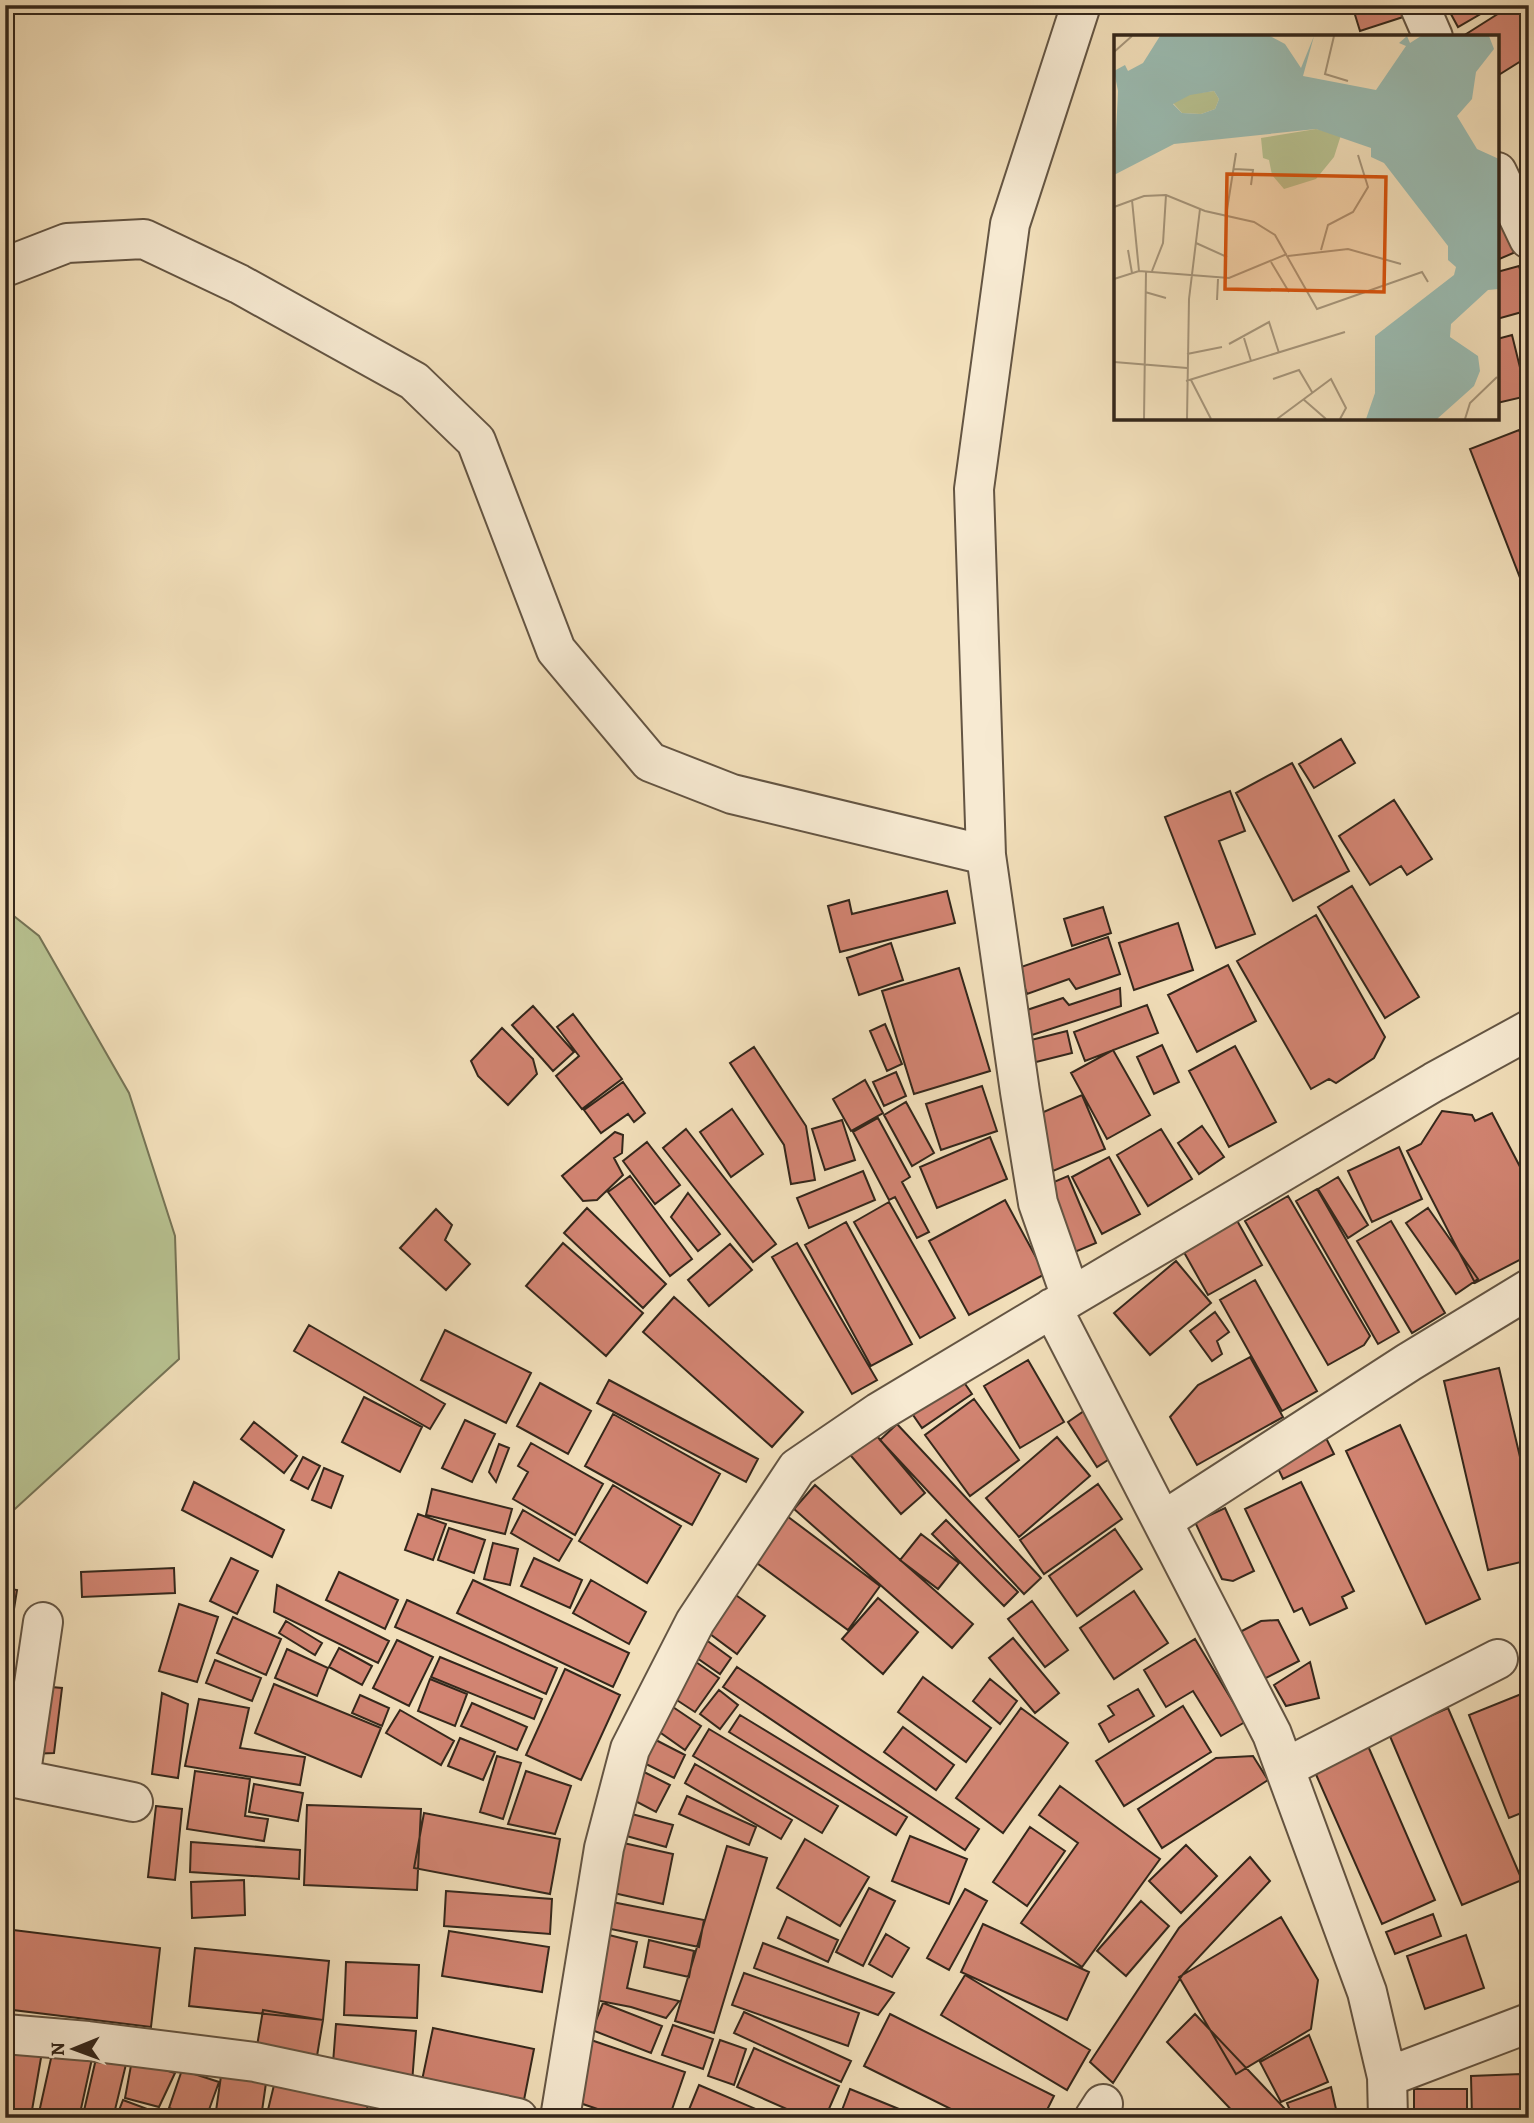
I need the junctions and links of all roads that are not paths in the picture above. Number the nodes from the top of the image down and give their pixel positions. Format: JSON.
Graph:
{"nodes":[{"id":1,"x":1081,"y":5,"type":"edge"},
{"id":2,"x":1419,"y":5,"type":"edge"},
{"id":3,"x":1432,"y":35,"type":"edge"},
{"id":4,"x":1499,"y":176,"type":"edge"},
{"id":5,"x":1529,"y":239,"type":"edge"},
{"id":6,"x":5,"y":267,"type":"edge"},
{"id":7,"x":986,"y":855,"type":"junction"},
{"id":8,"x":1529,"y":1030,"type":"edge"},
{"id":9,"x":1529,"y":1289,"type":"edge"},
{"id":10,"x":1061,"y":1303,"type":"junction"},
{"id":11,"x":1163,"y":1521,"type":"junction"},
{"id":12,"x":43,"y":1622,"type":"dead end"},
{"id":13,"x":1499,"y":1658,"type":"dead end"},
{"id":14,"x":1285,"y":1768,"type":"junction"},
{"id":15,"x":13,"y":1777,"type":"edge"},
{"id":16,"x":133,"y":1802,"type":"dead end"},
{"id":17,"x":1529,"y":2023,"type":"edge"},
{"id":18,"x":5,"y":2034,"type":"edge"},
{"id":19,"x":1387,"y":2077,"type":"junction"},
{"id":20,"x":518,"y":2118,"type":"edge"},
{"id":21,"x":560,"y":2118,"type":"edge"},
{"id":22,"x":1388,"y":2118,"type":"edge"}],
"edges":[{"from":1,"to":7,"type":"street"},
{"from":2,"to":3,"type":"street"},
{"from":4,"to":5,"type":"street"},
{"from":6,"to":7,"type":"street"},
{"from":7,"to":10,"type":"street"},
{"from":8,"to":10,"type":"street"},
{"from":9,"to":11,"type":"street"},
{"from":10,"to":11,"type":"street"},
{"from":10,"to":21,"type":"street"},
{"from":11,"to":14,"type":"street"},
{"from":12,"to":15,"type":"street"},
{"from":13,"to":14,"type":"street"},
{"from":14,"to":19,"type":"street"},
{"from":15,"to":16,"type":"street"},
{"from":17,"to":19,"type":"street"},
{"from":18,"to":20,"type":"street"},
{"from":19,"to":22,"type":"street"}]}
